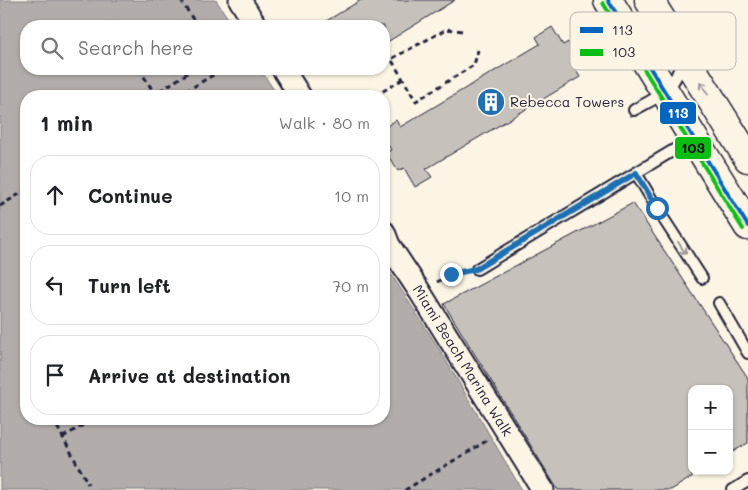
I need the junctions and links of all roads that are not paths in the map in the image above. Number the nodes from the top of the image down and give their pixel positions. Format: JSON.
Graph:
{"nodes":[{"id":1,"x":240,"y":0,"type":"edge"},
{"id":2,"x":608,"y":0,"type":"edge"},
{"id":3,"x":649,"y":0,"type":"edge"},
{"id":4,"x":616,"y":12,"type":"edge"},
{"id":5,"x":657,"y":12,"type":"edge"},
{"id":6,"x":252,"y":20,"type":"edge"},
{"id":7,"x":652,"y":70,"type":"edge"},
{"id":8,"x":680,"y":70,"type":"edge"},
{"id":9,"x":693,"y":70,"type":"edge"},
{"id":10,"x":287,"y":75,"type":"edge"},
{"id":11,"x":296,"y":90,"type":"edge"},
{"id":12,"x":666,"y":92,"type":"junction"},
{"id":13,"x":634,"y":110,"type":"dead end"},
{"id":14,"x":694,"y":138,"type":"junction"},
{"id":15,"x":748,"y":158,"type":"edge"},
{"id":16,"x":636,"y":173,"type":"junction"},
{"id":17,"x":657,"y":208,"type":"dead end"},
{"id":18,"x":663,"y":218,"type":"dead end"},
{"id":19,"x":748,"y":226,"type":"edge"},
{"id":20,"x":390,"y":247,"type":"edge"},
{"id":21,"x":476,"y":269,"type":"road end"},
{"id":22,"x":702,"y":278,"type":"dead end"},
{"id":23,"x":719,"y":303,"type":"dead end"},
{"id":24,"x":748,"y":353,"type":"edge"},
{"id":25,"x":748,"y":481,"type":"edge"},
{"id":26,"x":543,"y":490,"type":"edge"},
{"id":27,"x":733,"y":490,"type":"edge"}],
"edges":[{"from":1,"to":6,"type":"street"},
{"from":2,"to":4,"type":"street"},
{"from":3,"to":5,"type":"street"},
{"from":7,"to":12,"type":"street"},
{"from":8,"to":12,"type":"lane"},
{"from":15,"to":9,"type":"street","one_way":true},
{"from":10,"to":11,"type":"street"},
{"from":12,"to":13,"type":"lane"},
{"from":12,"to":14,"type":"street"},
{"from":14,"to":16,"type":"lane"},
{"from":14,"to":19,"type":"street"},
{"from":16,"to":17,"type":"lane"},
{"from":16,"to":21,"type":"lane"},
{"from":18,"to":22,"type":"lane","one_way":true},
{"from":20,"to":26,"type":"street","name":"Miami Beach Marina Walk"},
{"from":23,"to":24,"type":"lane"},
{"from":25,"to":27,"type":"lane"}]}
